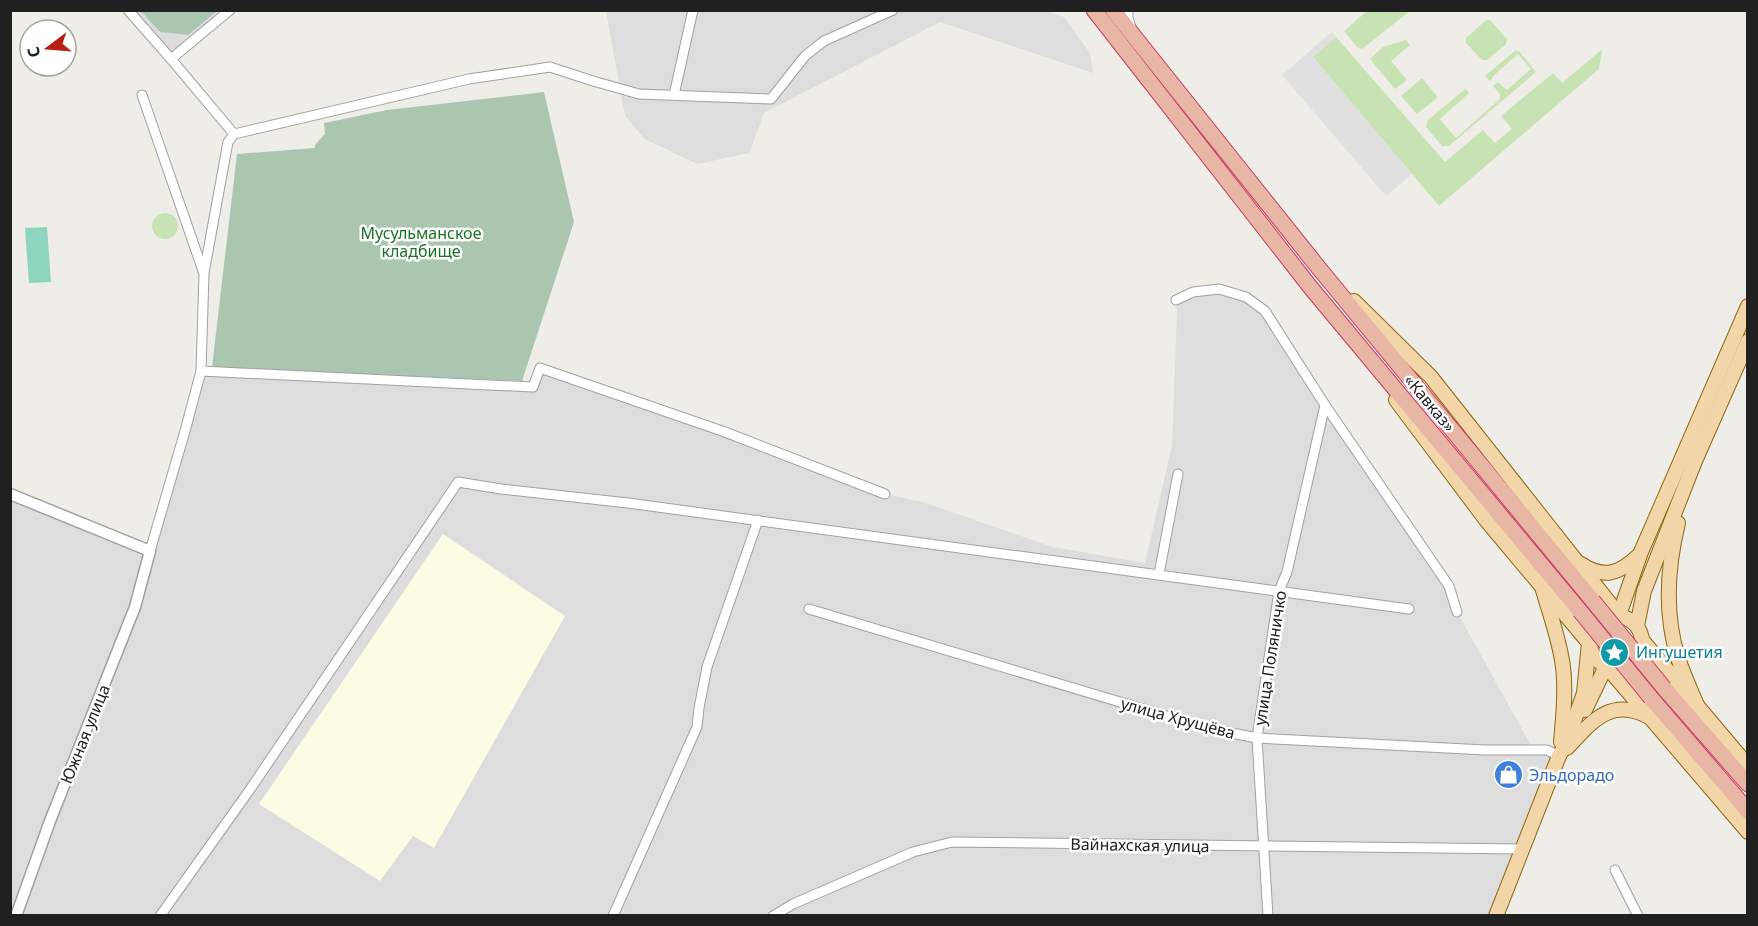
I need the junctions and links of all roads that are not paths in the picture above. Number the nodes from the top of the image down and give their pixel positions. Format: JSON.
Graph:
{"nodes":[{"id":1,"x":128,"y":10,"type":"edge"},
{"id":2,"x":230,"y":10,"type":"edge"},
{"id":3,"x":693,"y":10,"type":"edge"},
{"id":4,"x":893,"y":10,"type":"edge"},
{"id":5,"x":1094,"y":10,"type":"edge"},
{"id":6,"x":1113,"y":10,"type":"edge"},
{"id":7,"x":1128,"y":10,"type":"edge"},
{"id":8,"x":1137,"y":40,"type":"junction"},
{"id":9,"x":171,"y":59,"type":"junction"},
{"id":10,"x":142,"y":95,"type":"dead end"},
{"id":11,"x":674,"y":95,"type":"junction"},
{"id":12,"x":234,"y":134,"type":"junction"},
{"id":13,"x":1318,"y":267,"type":"junction"},
{"id":14,"x":204,"y":273,"type":"junction"},
{"id":15,"x":1311,"y":288,"type":"junction"},
{"id":16,"x":1176,"y":300,"type":"dead end"},
{"id":17,"x":1748,"y":306,"type":"edge"},
{"id":18,"x":1748,"y":341,"type":"edge"},
{"id":19,"x":201,"y":371,"type":"junction"},
{"id":20,"x":1325,"y":405,"type":"junction"},
{"id":21,"x":1695,"y":460,"type":"junction"},
{"id":22,"x":1178,"y":474,"type":"dead end"},
{"id":23,"x":10,"y":494,"type":"edge"},
{"id":24,"x":885,"y":494,"type":"dead end"},
{"id":25,"x":758,"y":520,"type":"junction"},
{"id":26,"x":150,"y":551,"type":"junction"},
{"id":27,"x":1641,"y":552,"type":"junction"},
{"id":28,"x":1576,"y":561,"type":"junction"},
{"id":29,"x":1159,"y":574,"type":"junction"},
{"id":30,"x":1541,"y":585,"type":"junction"},
{"id":31,"x":1279,"y":591,"type":"junction"},
{"id":32,"x":809,"y":609,"type":"dead end"},
{"id":33,"x":1409,"y":609,"type":"dead end"},
{"id":34,"x":1457,"y":612,"type":"dead end"},
{"id":35,"x":1619,"y":615,"type":"junction"},
{"id":36,"x":1637,"y":626,"type":"junction"},
{"id":37,"x":1642,"y":640,"type":"junction"},
{"id":38,"x":1589,"y":643,"type":"junction"},
{"id":39,"x":1606,"y":666,"type":"junction"},
{"id":40,"x":1657,"y":693,"type":"junction"},
{"id":41,"x":1700,"y":710,"type":"junction"},
{"id":42,"x":1651,"y":718,"type":"junction"},
{"id":43,"x":1257,"y":738,"type":"junction"},
{"id":44,"x":1567,"y":741,"type":"junction"},
{"id":45,"x":1559,"y":756,"type":"junction"},
{"id":46,"x":1748,"y":766,"type":"edge"},
{"id":47,"x":1748,"y":784,"type":"edge"},
{"id":48,"x":1748,"y":811,"type":"edge"},
{"id":49,"x":1748,"y":832,"type":"edge"},
{"id":50,"x":1265,"y":847,"type":"junction"},
{"id":51,"x":1523,"y":849,"type":"junction"},
{"id":52,"x":1615,"y":870,"type":"dead end"},
{"id":53,"x":16,"y":915,"type":"edge"},
{"id":54,"x":160,"y":915,"type":"edge"},
{"id":55,"x":613,"y":915,"type":"edge"},
{"id":56,"x":773,"y":915,"type":"edge"},
{"id":57,"x":1268,"y":915,"type":"edge"},
{"id":58,"x":1496,"y":915,"type":"edge"},
{"id":59,"x":1638,"y":915,"type":"edge"}],
"edges":[{"from":1,"to":9,"type":"street"},
{"from":2,"to":9,"type":"street"},
{"from":3,"to":11,"type":"street"},
{"from":4,"to":11,"type":"street"},
{"from":5,"to":15,"type":"highway","name":"«Кавказ»"},
{"from":6,"to":8,"type":"highway","name":"«Кавказ»"},
{"from":7,"to":8,"type":"street"},
{"from":8,"to":13,"type":"highway","name":"«Кавказ»"},
{"from":9,"to":12,"type":"street"},
{"from":10,"to":14,"type":"street"},
{"from":11,"to":12,"type":"street"},
{"from":12,"to":14,"type":"street"},
{"from":13,"to":28,"type":"main road"},
{"from":13,"to":40,"type":"highway","name":"«Кавказ»","bridge":true},
{"from":14,"to":19,"type":"street"},
{"from":15,"to":30,"type":"main road"},
{"from":15,"to":40,"type":"highway","name":"«Кавказ»","bridge":true},
{"from":16,"to":20,"type":"street"},
{"from":17,"to":27,"type":"main road"},
{"from":18,"to":21,"type":"main road"},
{"from":19,"to":24,"type":"street"},
{"from":19,"to":26,"type":"street"},
{"from":20,"to":31,"type":"street","name":"улица Поляничко"},
{"from":20,"to":34,"type":"street"},
{"from":21,"to":36,"type":"main road"},
{"from":21,"to":41,"type":"main road"},
{"from":22,"to":29,"type":"street"},
{"from":23,"to":26,"type":"street"},
{"from":25,"to":29,"type":"street"},
{"from":25,"to":54,"type":"street"},
{"from":25,"to":55,"type":"street"},
{"from":26,"to":53,"type":"street","name":"Южная улица"},
{"from":27,"to":28,"type":"main road"},
{"from":27,"to":35,"type":"main road"},
{"from":28,"to":35,"type":"main road"},
{"from":29,"to":31,"type":"street"},
{"from":30,"to":38,"type":"main road"},
{"from":30,"to":45,"type":"main road"},
{"from":31,"to":33,"type":"street"},
{"from":31,"to":43,"type":"street","name":"улица Поляничко"},
{"from":32,"to":43,"type":"street","name":"улица Хрущёва"},
{"from":35,"to":36,"type":"main road"},
{"from":35,"to":38,"type":"main road"},
{"from":36,"to":37,"type":"main road"},
{"from":37,"to":39,"type":"main road"},
{"from":37,"to":41,"type":"main road"},
{"from":38,"to":39,"type":"main road"},
{"from":38,"to":44,"type":"main road"},
{"from":39,"to":42,"type":"main road"},
{"from":39,"to":44,"type":"main road"},
{"from":40,"to":47,"type":"highway","name":"«Кавказ»"},
{"from":40,"to":48,"type":"highway","name":"«Кавказ»"},
{"from":41,"to":46,"type":"main road"},
{"from":42,"to":45,"type":"main road"},
{"from":42,"to":49,"type":"main road"},
{"from":43,"to":45,"type":"street","name":"улица Хрущёва"},
{"from":43,"to":50,"type":"street","name":"улица Поляничко"},
{"from":44,"to":45,"type":"main road"},
{"from":45,"to":51,"type":"main road"},
{"from":50,"to":51,"type":"street","name":"Вайнахская улица"},
{"from":50,"to":56,"type":"street","name":"Вайнахская улица"},
{"from":50,"to":57,"type":"street","name":"улица Поляничко"},
{"from":51,"to":58,"type":"main road"},
{"from":52,"to":59,"type":"street"}]}
